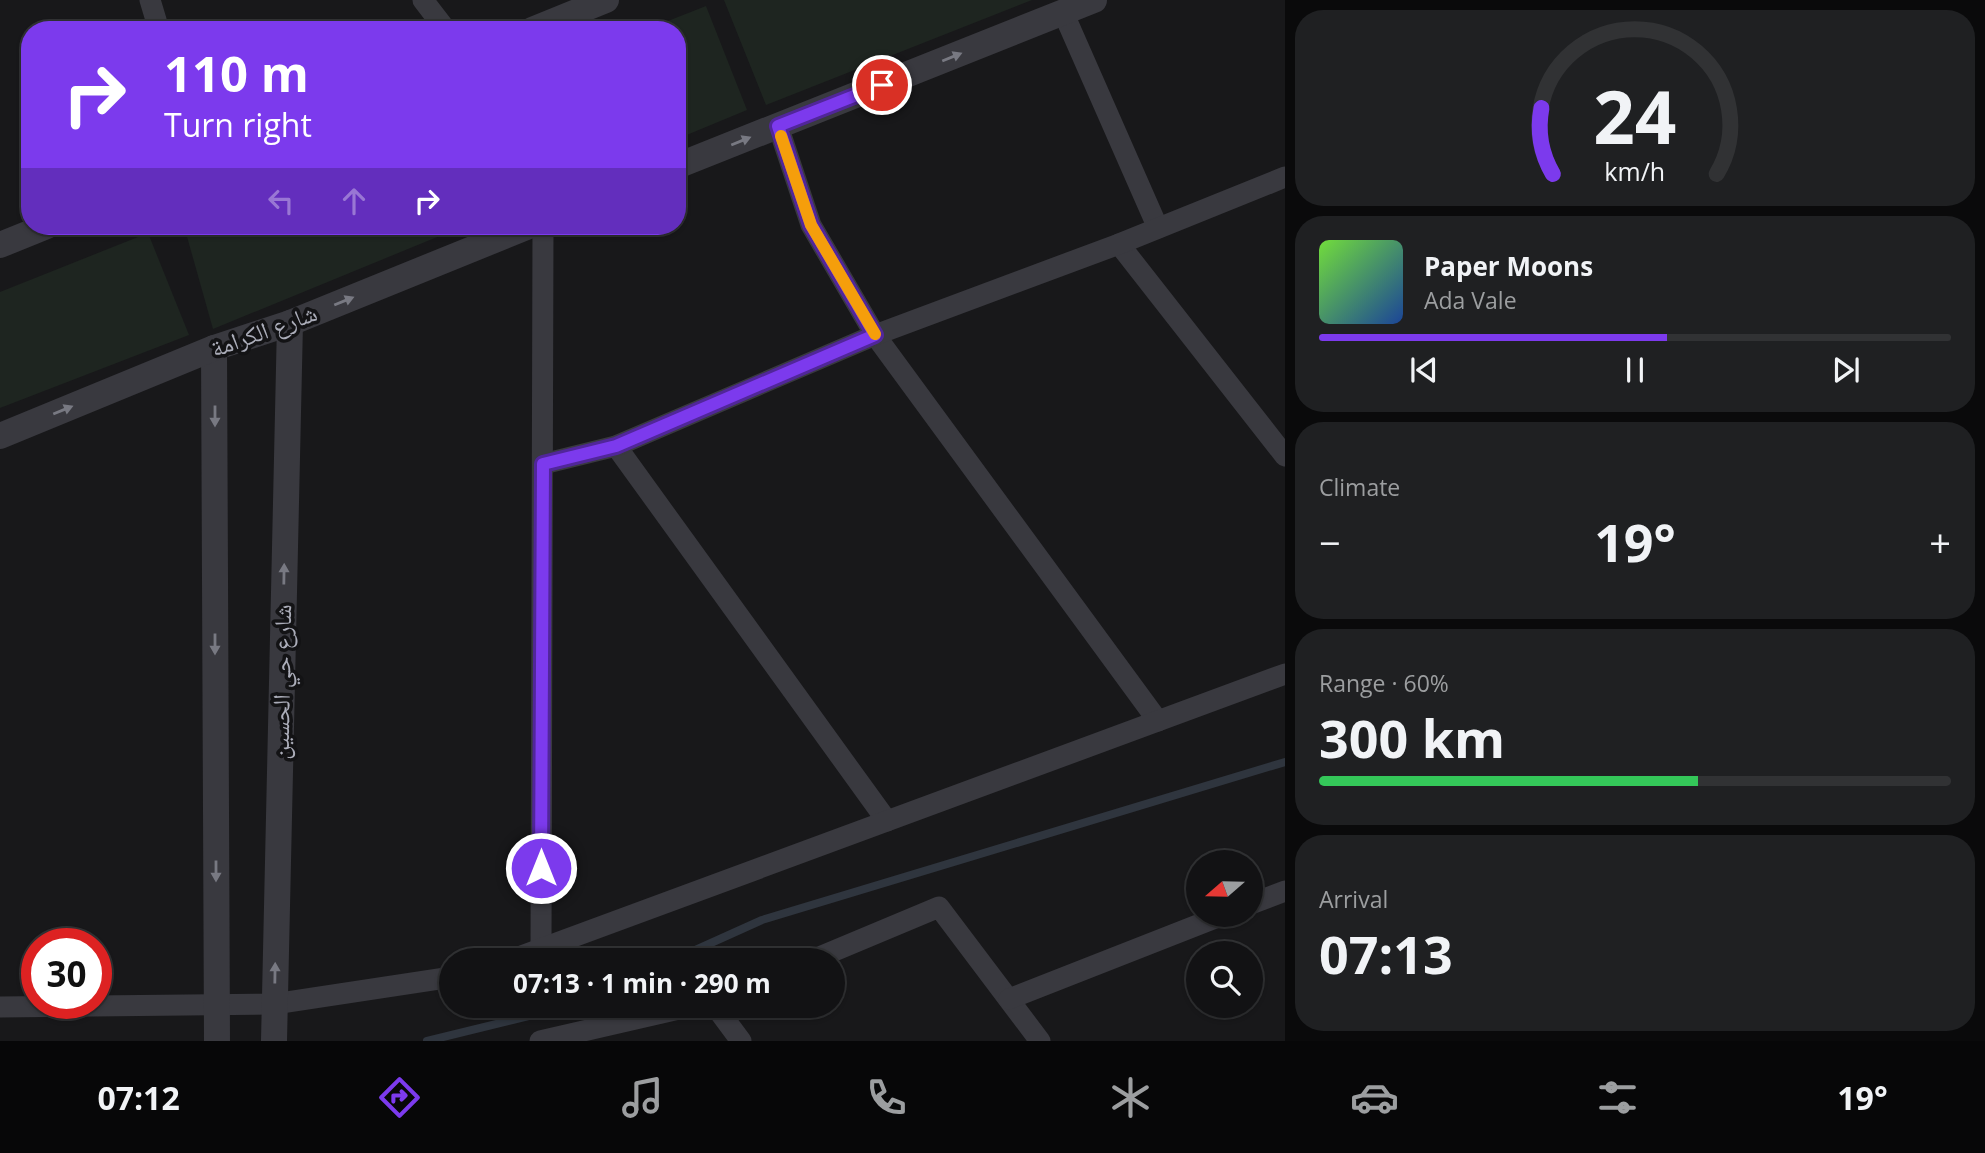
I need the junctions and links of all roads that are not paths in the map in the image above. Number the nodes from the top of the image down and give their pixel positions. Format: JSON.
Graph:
{"nodes":[{"id":1,"x":150,"y":0,"type":"edge"},
{"id":2,"x":423,"y":0,"type":"edge"},
{"id":3,"x":606,"y":0,"type":"edge"},
{"id":4,"x":1094,"y":0,"type":"edge"},
{"id":5,"x":1063,"y":12,"type":"junction"},
{"id":6,"x":156,"y":21,"type":"edge"},
{"id":7,"x":439,"y":21,"type":"edge"},
{"id":8,"x":554,"y":21,"type":"edge"},
{"id":9,"x":778,"y":126,"type":"junction"},
{"id":10,"x":686,"y":162,"type":"edge"},
{"id":11,"x":1285,"y":177,"type":"edge"},
{"id":12,"x":1158,"y":228,"type":"junction"},
{"id":13,"x":25,"y":235,"type":"edge"},
{"id":14,"x":507,"y":235,"type":"edge"},
{"id":15,"x":543,"y":235,"type":"edge"},
{"id":16,"x":1119,"y":244,"type":"junction"},
{"id":17,"x":0,"y":245,"type":"edge"},
{"id":18,"x":290,"y":323,"type":"junction"},
{"id":19,"x":875,"y":335,"type":"junction"},
{"id":20,"x":214,"y":348,"type":"junction"},
{"id":21,"x":0,"y":436,"type":"edge"},
{"id":22,"x":616,"y":446,"type":"junction"},
{"id":23,"x":1285,"y":456,"type":"edge"},
{"id":24,"x":543,"y":464,"type":"junction"},
{"id":25,"x":1285,"y":674,"type":"edge"},
{"id":26,"x":1158,"y":721,"type":"junction"},
{"id":27,"x":887,"y":821,"type":"junction"},
{"id":28,"x":1285,"y":891,"type":"edge"},
{"id":29,"x":1264,"y":899,"type":"edge"},
{"id":30,"x":1190,"y":928,"type":"edge"},
{"id":31,"x":541,"y":948,"type":"joint"},
{"id":32,"x":841,"y":948,"type":"edge"},
{"id":33,"x":439,"y":979,"type":"edge"},
{"id":34,"x":1009,"y":999,"type":"junction"},
{"id":35,"x":274,"y":1004,"type":"junction"},
{"id":36,"x":216,"y":1006,"type":"junction"},
{"id":37,"x":0,"y":1007,"type":"edge"},
{"id":38,"x":640,"y":1018,"type":"edge"},
{"id":39,"x":724,"y":1018,"type":"edge"},
{"id":40,"x":217,"y":1041,"type":"edge"},
{"id":41,"x":274,"y":1041,"type":"edge"},
{"id":42,"x":540,"y":1041,"type":"edge"},
{"id":43,"x":741,"y":1041,"type":"edge"},
{"id":44,"x":1040,"y":1041,"type":"edge"}],
"edges":[{"from":1,"to":6,"type":"street"},
{"from":2,"to":7,"type":"street"},
{"from":3,"to":8,"type":"street"},
{"from":4,"to":5,"type":"street"},
{"from":9,"to":5,"type":"street","one_way":true},
{"from":5,"to":12,"type":"street"},
{"from":10,"to":9,"type":"street","one_way":true},
{"from":9,"to":19,"type":"street"},
{"from":11,"to":12,"type":"street"},
{"from":12,"to":16,"type":"street"},
{"from":13,"to":17,"type":"street"},
{"from":18,"to":14,"type":"street","name":"شارع الكرامة","one_way":true},
{"from":15,"to":24,"type":"street"},
{"from":16,"to":19,"type":"street"},
{"from":16,"to":23,"type":"street"},
{"from":18,"to":20,"type":"street","name":"شارع الكرامة"},
{"from":35,"to":18,"type":"street","name":"شارع حي الحسين","one_way":true},
{"from":19,"to":22,"type":"street"},
{"from":19,"to":26,"type":"street"},
{"from":21,"to":20,"type":"street","name":"شارع الكرامة","one_way":true},
{"from":20,"to":36,"type":"street","one_way":true},
{"from":22,"to":24,"type":"street"},
{"from":22,"to":27,"type":"street"},
{"from":24,"to":31,"type":"street"},
{"from":25,"to":26,"type":"street"},
{"from":26,"to":27,"type":"street"},
{"from":27,"to":31,"type":"street"},
{"from":28,"to":29,"type":"street"},
{"from":30,"to":34,"type":"street"},
{"from":32,"to":34,"type":"street"},
{"from":33,"to":35,"type":"street"},
{"from":34,"to":44,"type":"street"},
{"from":35,"to":36,"type":"street"},
{"from":35,"to":41,"type":"street","name":"شارع حي الحسين"},
{"from":36,"to":37,"type":"street"},
{"from":36,"to":40,"type":"street"},
{"from":38,"to":42,"type":"street"},
{"from":39,"to":43,"type":"street"}]}
